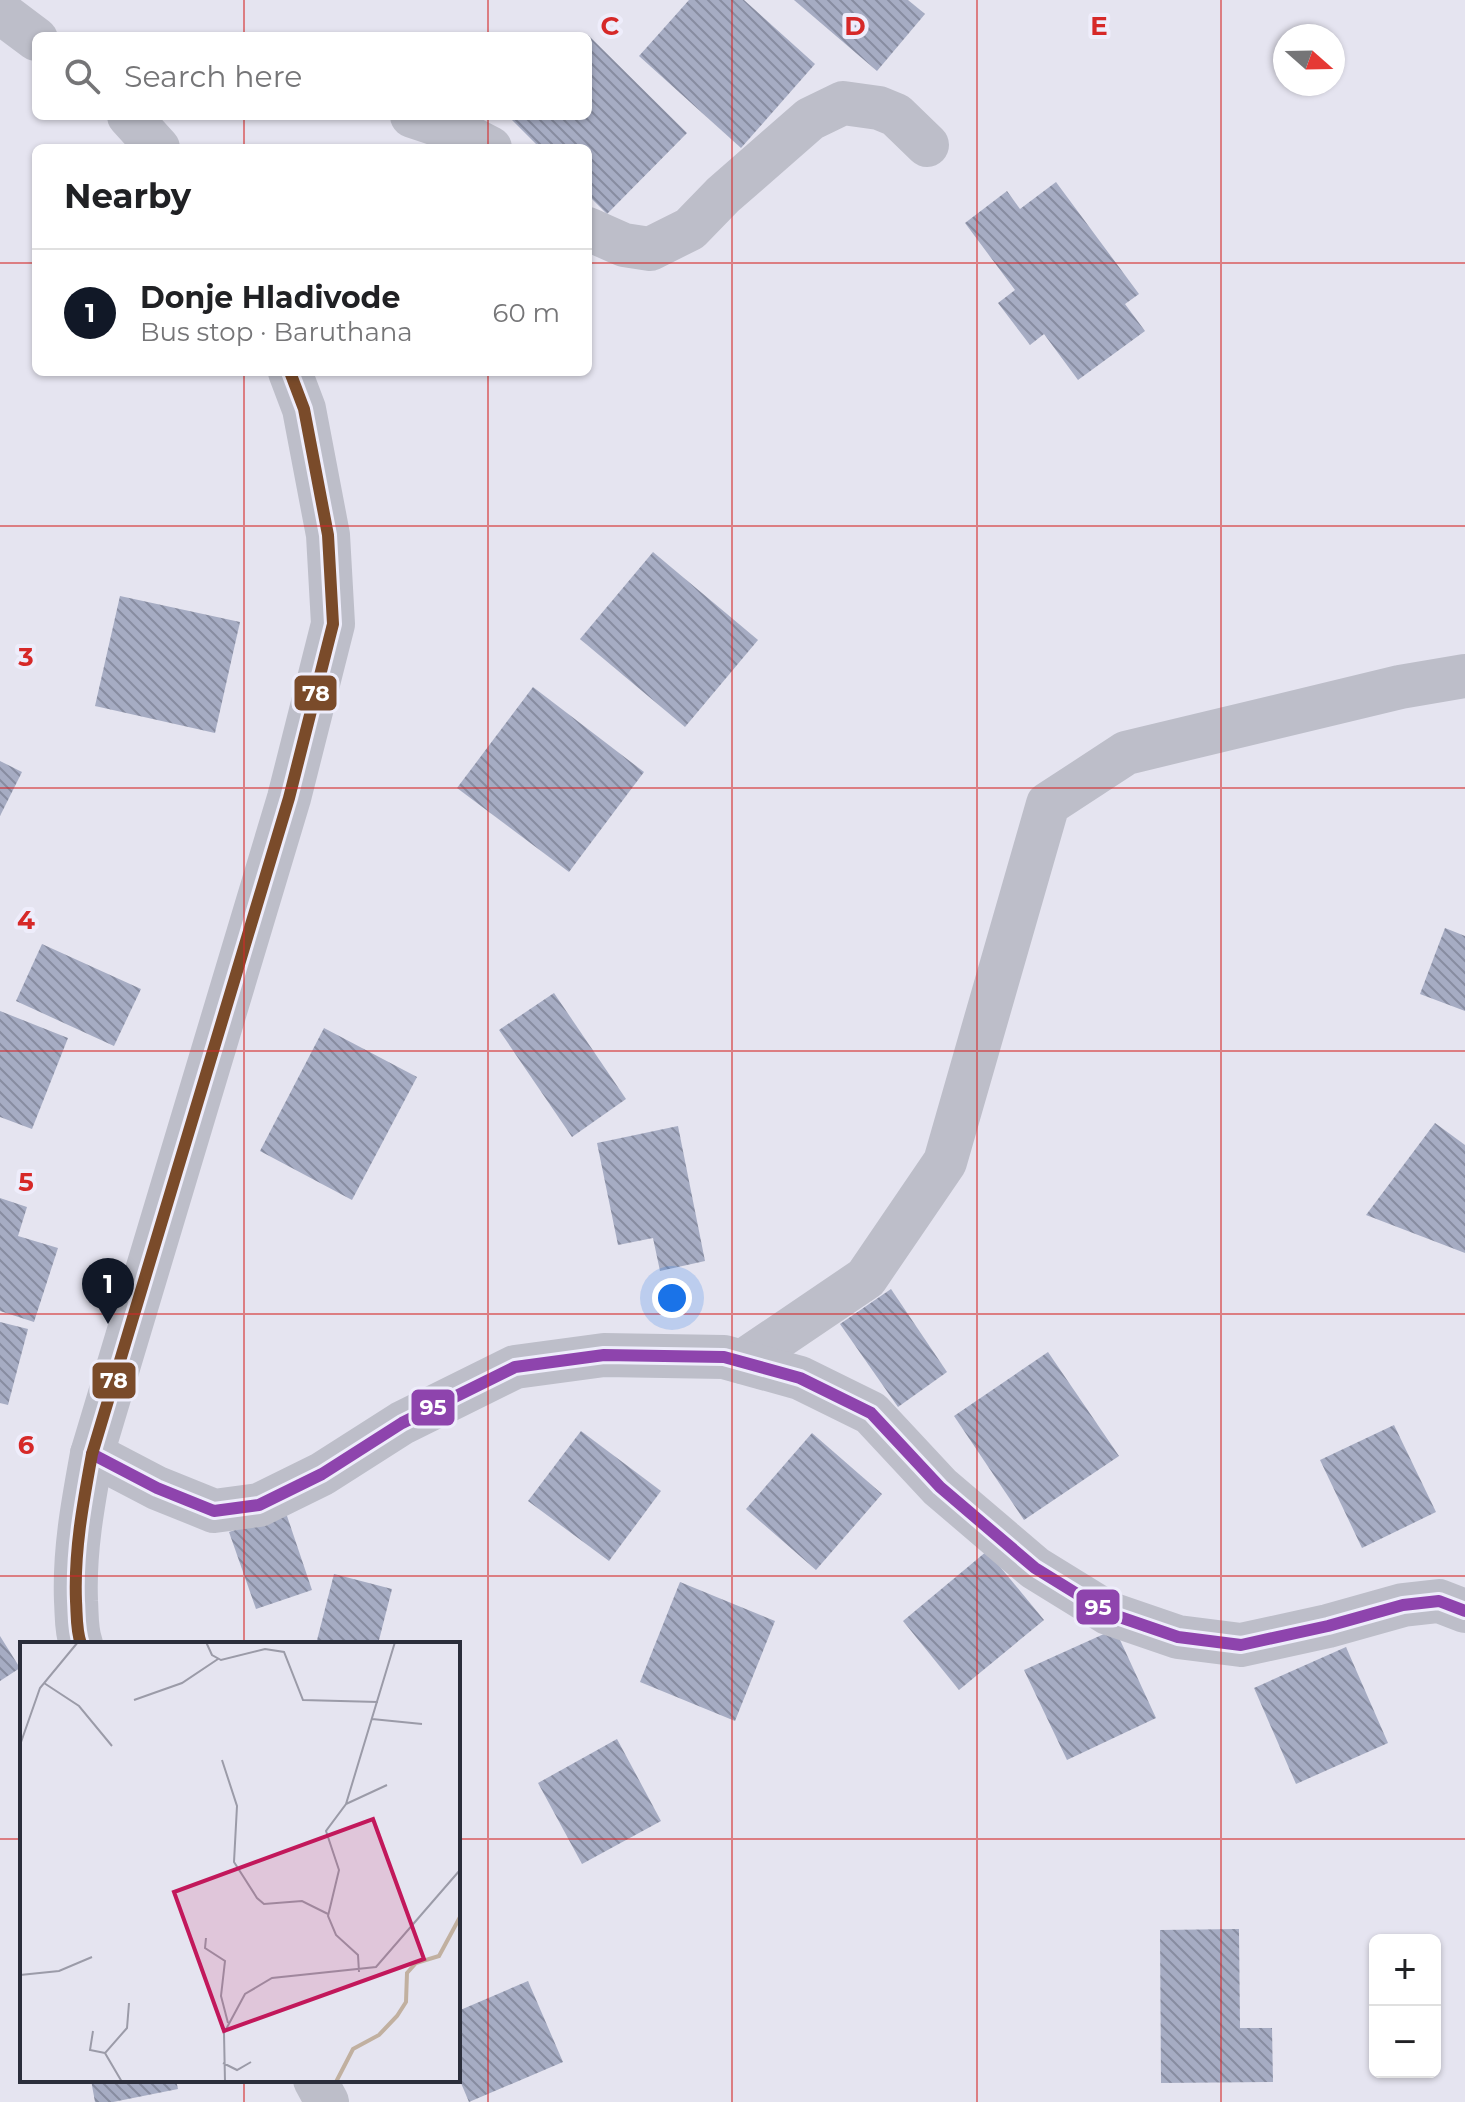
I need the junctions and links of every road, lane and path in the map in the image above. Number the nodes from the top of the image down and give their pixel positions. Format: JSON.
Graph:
{"nodes":[{"id":1,"x":0,"y":12,"type":"edge"},
{"id":2,"x":32,"y":36,"type":"edge"},
{"id":3,"x":133,"y":120,"type":"edge"},
{"id":4,"x":424,"y":120,"type":"edge"},
{"id":5,"x":154,"y":144,"type":"edge"},
{"id":6,"x":482,"y":144,"type":"edge"},
{"id":7,"x":927,"y":145,"type":"dead end"},
{"id":8,"x":592,"y":231,"type":"edge"},
{"id":9,"x":292,"y":376,"type":"edge"},
{"id":10,"x":1465,"y":676,"type":"edge"},
{"id":11,"x":742,"y":1362,"type":"junction"},
{"id":12,"x":92,"y":1454,"type":"junction"},
{"id":13,"x":1465,"y":1611,"type":"edge"},
{"id":14,"x":80,"y":1642,"type":"edge"},
{"id":15,"x":316,"y":2082,"type":"edge"},
{"id":16,"x":327,"y":2102,"type":"edge"}],
"edges":[{"from":1,"to":2,"type":"street"},
{"from":3,"to":5,"type":"street"},
{"from":4,"to":6,"type":"street"},
{"from":7,"to":8,"type":"street"},
{"from":9,"to":12,"type":"street"},
{"from":10,"to":11,"type":"street"},
{"from":11,"to":12,"type":"street"},
{"from":11,"to":13,"type":"street"},
{"from":12,"to":14,"type":"street"},
{"from":15,"to":16,"type":"street"}]}
